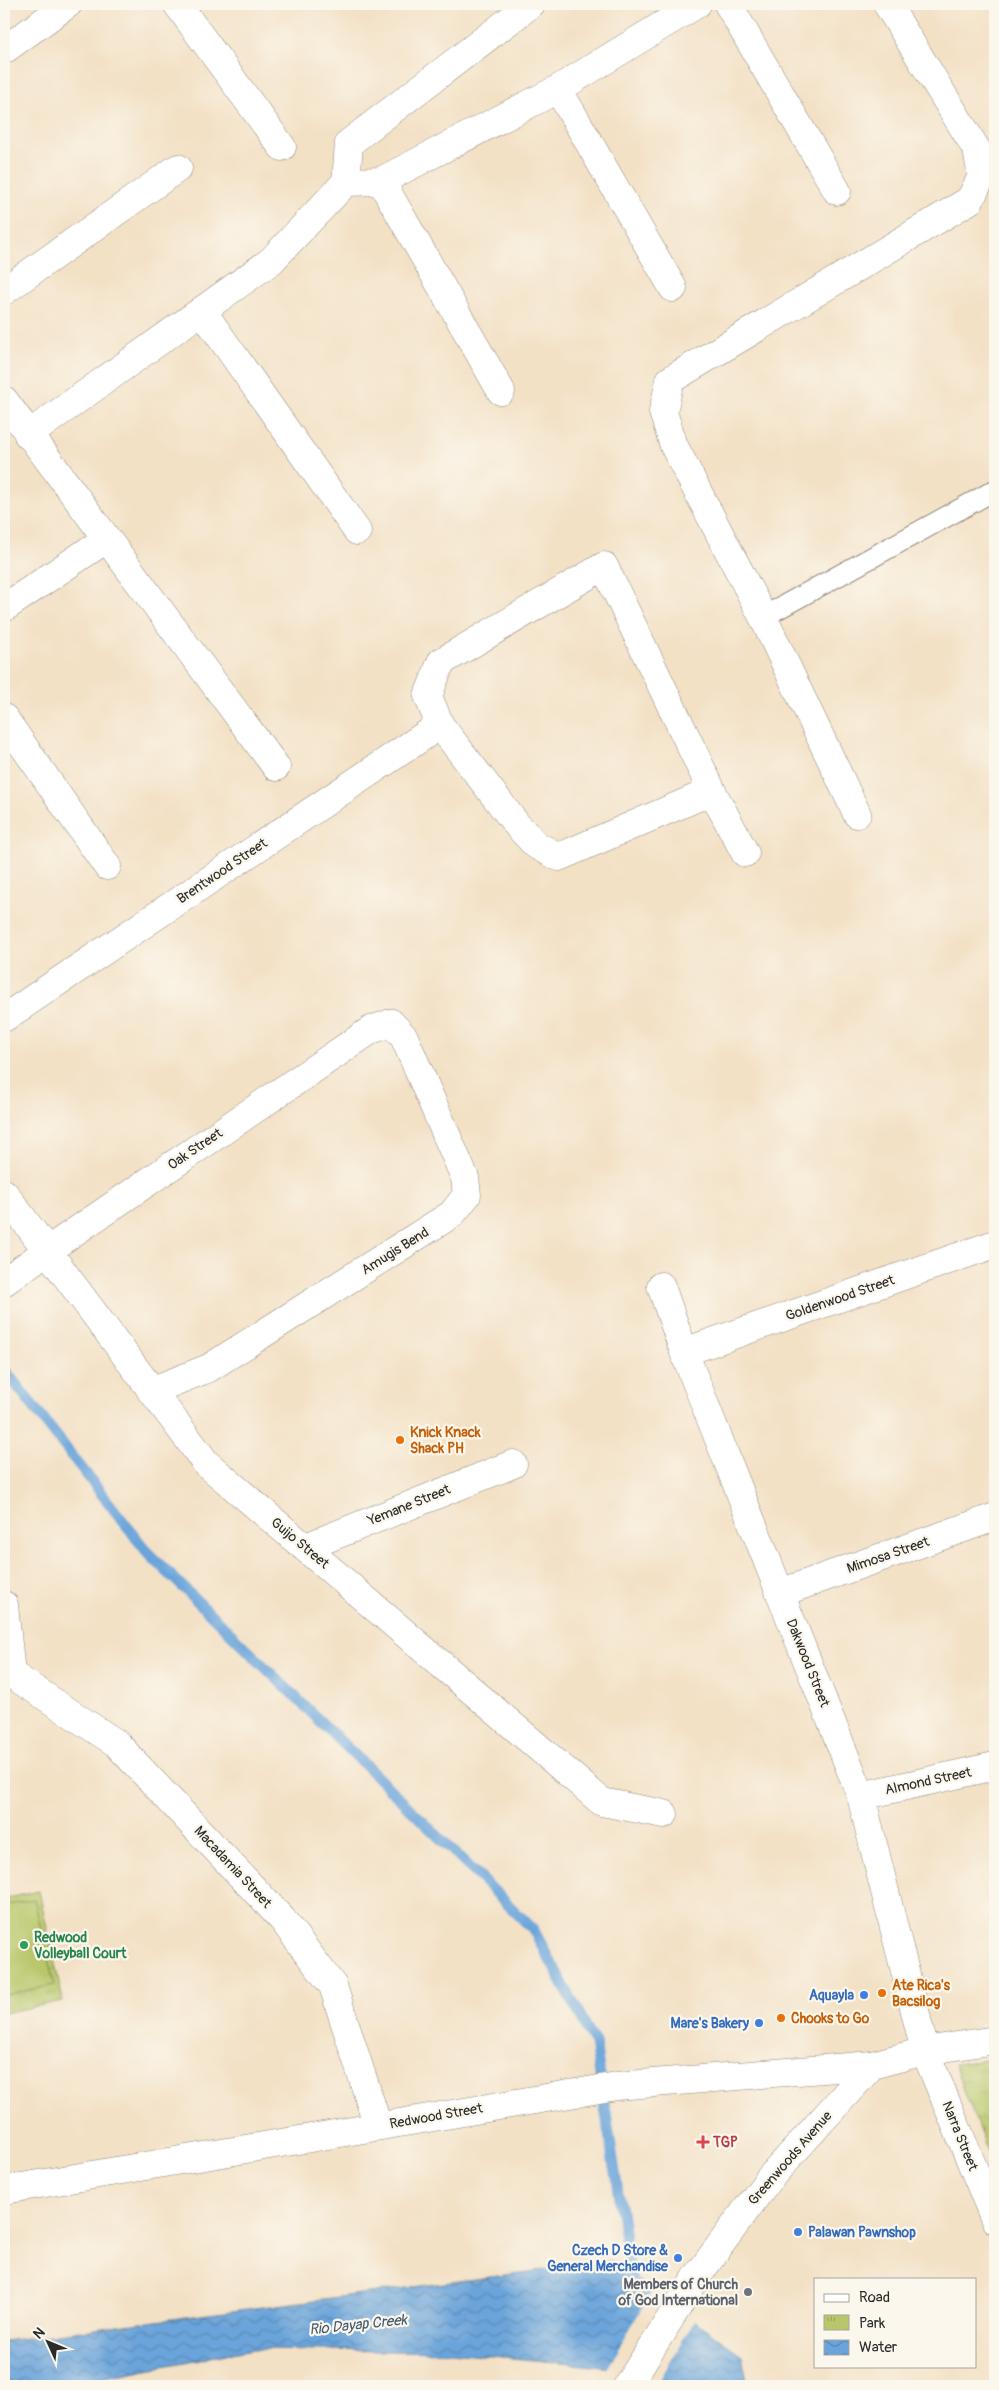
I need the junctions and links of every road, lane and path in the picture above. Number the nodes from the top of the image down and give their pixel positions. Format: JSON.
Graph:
{"nodes":[{"id":1,"x":68,"y":4,"type":"edge"},
{"id":2,"x":531,"y":4,"type":"edge"},
{"id":3,"x":698,"y":4,"type":"edge"},
{"id":4,"x":728,"y":4,"type":"edge"},
{"id":5,"x":887,"y":4,"type":"edge"},
{"id":6,"x":186,"y":7,"type":"edge"},
{"id":7,"x":4,"y":50,"type":"edge"},
{"id":8,"x":558,"y":89,"type":"junction"},
{"id":9,"x":282,"y":147,"type":"dead end"},
{"id":10,"x":178,"y":168,"type":"dead end"},
{"id":11,"x":381,"y":181,"type":"junction"},
{"id":12,"x":346,"y":182,"type":"junction"},
{"id":13,"x":837,"y":191,"type":"dead end"},
{"id":14,"x":673,"y":288,"type":"dead end"},
{"id":15,"x":4,"y":291,"type":"edge"},
{"id":16,"x":203,"y":312,"type":"junction"},
{"id":17,"x":502,"y":391,"type":"dead end"},
{"id":18,"x":4,"y":400,"type":"edge"},
{"id":19,"x":28,"y":435,"type":"junction"},
{"id":20,"x":995,"y":490,"type":"edge"},
{"id":21,"x":357,"y":532,"type":"dead end"},
{"id":22,"x":106,"y":540,"type":"junction"},
{"id":23,"x":4,"y":608,"type":"edge"},
{"id":24,"x":763,"y":617,"type":"junction"},
{"id":25,"x":4,"y":718,"type":"edge"},
{"id":26,"x":440,"y":724,"type":"junction"},
{"id":27,"x":276,"y":767,"type":"dead end"},
{"id":28,"x":712,"y":791,"type":"junction"},
{"id":29,"x":857,"y":814,"type":"dead end"},
{"id":30,"x":745,"y":853,"type":"dead end"},
{"id":31,"x":107,"y":866,"type":"dead end"},
{"id":32,"x":4,"y":1018,"type":"edge"},
{"id":33,"x":391,"y":1024,"type":"joint"},
{"id":34,"x":4,"y":1193,"type":"edge"},
{"id":35,"x":995,"y":1244,"type":"edge"},
{"id":36,"x":48,"y":1250,"type":"junction"},
{"id":37,"x":4,"y":1282,"type":"edge"},
{"id":38,"x":661,"y":1286,"type":"dead end"},
{"id":39,"x":684,"y":1352,"type":"junction"},
{"id":40,"x":151,"y":1390,"type":"junction"},
{"id":41,"x":513,"y":1464,"type":"dead end"},
{"id":42,"x":995,"y":1517,"type":"edge"},
{"id":43,"x":306,"y":1547,"type":"junction"},
{"id":44,"x":780,"y":1593,"type":"junction"},
{"id":45,"x":4,"y":1605,"type":"edge"},
{"id":46,"x":7,"y":1673,"type":"edge"},
{"id":47,"x":995,"y":1766,"type":"edge"},
{"id":48,"x":861,"y":1796,"type":"junction"},
{"id":49,"x":664,"y":1814,"type":"dead end"},
{"id":50,"x":995,"y":2040,"type":"edge"},
{"id":51,"x":924,"y":2051,"type":"junction"},
{"id":52,"x":872,"y":2065,"type":"junction"},
{"id":53,"x":378,"y":2126,"type":"junction"},
{"id":54,"x":988,"y":2181,"type":"edge"},
{"id":55,"x":4,"y":2190,"type":"edge"},
{"id":56,"x":995,"y":2220,"type":"edge"},
{"id":57,"x":628,"y":2384,"type":"edge"}],
"edges":[{"from":1,"to":7,"type":"street"},
{"from":2,"to":12,"type":"street"},
{"from":3,"to":8,"type":"street"},
{"from":4,"to":13,"type":"street"},
{"from":5,"to":24,"type":"street"},
{"from":6,"to":9,"type":"street"},
{"from":8,"to":11,"type":"street"},
{"from":8,"to":14,"type":"street"},
{"from":10,"to":15,"type":"street"},
{"from":11,"to":12,"type":"street"},
{"from":11,"to":17,"type":"street"},
{"from":12,"to":16,"type":"street"},
{"from":16,"to":19,"type":"street"},
{"from":16,"to":21,"type":"street"},
{"from":18,"to":19,"type":"street"},
{"from":19,"to":22,"type":"street"},
{"from":20,"to":24,"type":"lane"},
{"from":22,"to":23,"type":"street"},
{"from":22,"to":27,"type":"street"},
{"from":24,"to":29,"type":"street"},
{"from":25,"to":31,"type":"street"},
{"from":26,"to":28,"type":"street"},
{"from":26,"to":28,"type":"street"},
{"from":26,"to":32,"type":"street","name":"Brentwood Street"},
{"from":28,"to":30,"type":"street"},
{"from":33,"to":36,"type":"street","name":"Oak Street"},
{"from":33,"to":40,"type":"street","name":"Amugis Bend"},
{"from":34,"to":36,"type":"street","name":"Guijo Street"},
{"from":35,"to":39,"type":"street","name":"Goldenwood Street"},
{"from":36,"to":37,"type":"street","name":"Oak Street"},
{"from":36,"to":40,"type":"street","name":"Guijo Street"},
{"from":38,"to":39,"type":"street","name":"Dakwood Street"},
{"from":39,"to":44,"type":"street","name":"Dakwood Street"},
{"from":40,"to":43,"type":"street","name":"Guijo Street"},
{"from":41,"to":43,"type":"street","name":"Yemane Street"},
{"from":42,"to":44,"type":"street","name":"Mimosa Street"},
{"from":43,"to":49,"type":"street","name":"Guijo Street"},
{"from":44,"to":48,"type":"street","name":"Dakwood Street"},
{"from":45,"to":46,"type":"street"},
{"from":46,"to":53,"type":"street","name":"Macadamia Street"},
{"from":47,"to":48,"type":"street","name":"Almond Street"},
{"from":48,"to":51,"type":"street","name":"Dakwood Street"},
{"from":50,"to":51,"type":"street"},
{"from":51,"to":52,"type":"street"},
{"from":51,"to":54,"type":"street","name":"Narra Street"},
{"from":52,"to":53,"type":"street","name":"Redwood Street"},
{"from":52,"to":57,"type":"street","name":"Greenwoods Avenue"},
{"from":53,"to":55,"type":"street","name":"Redwood Street"},
{"from":54,"to":56,"type":"street","name":"Narra Street"}]}
